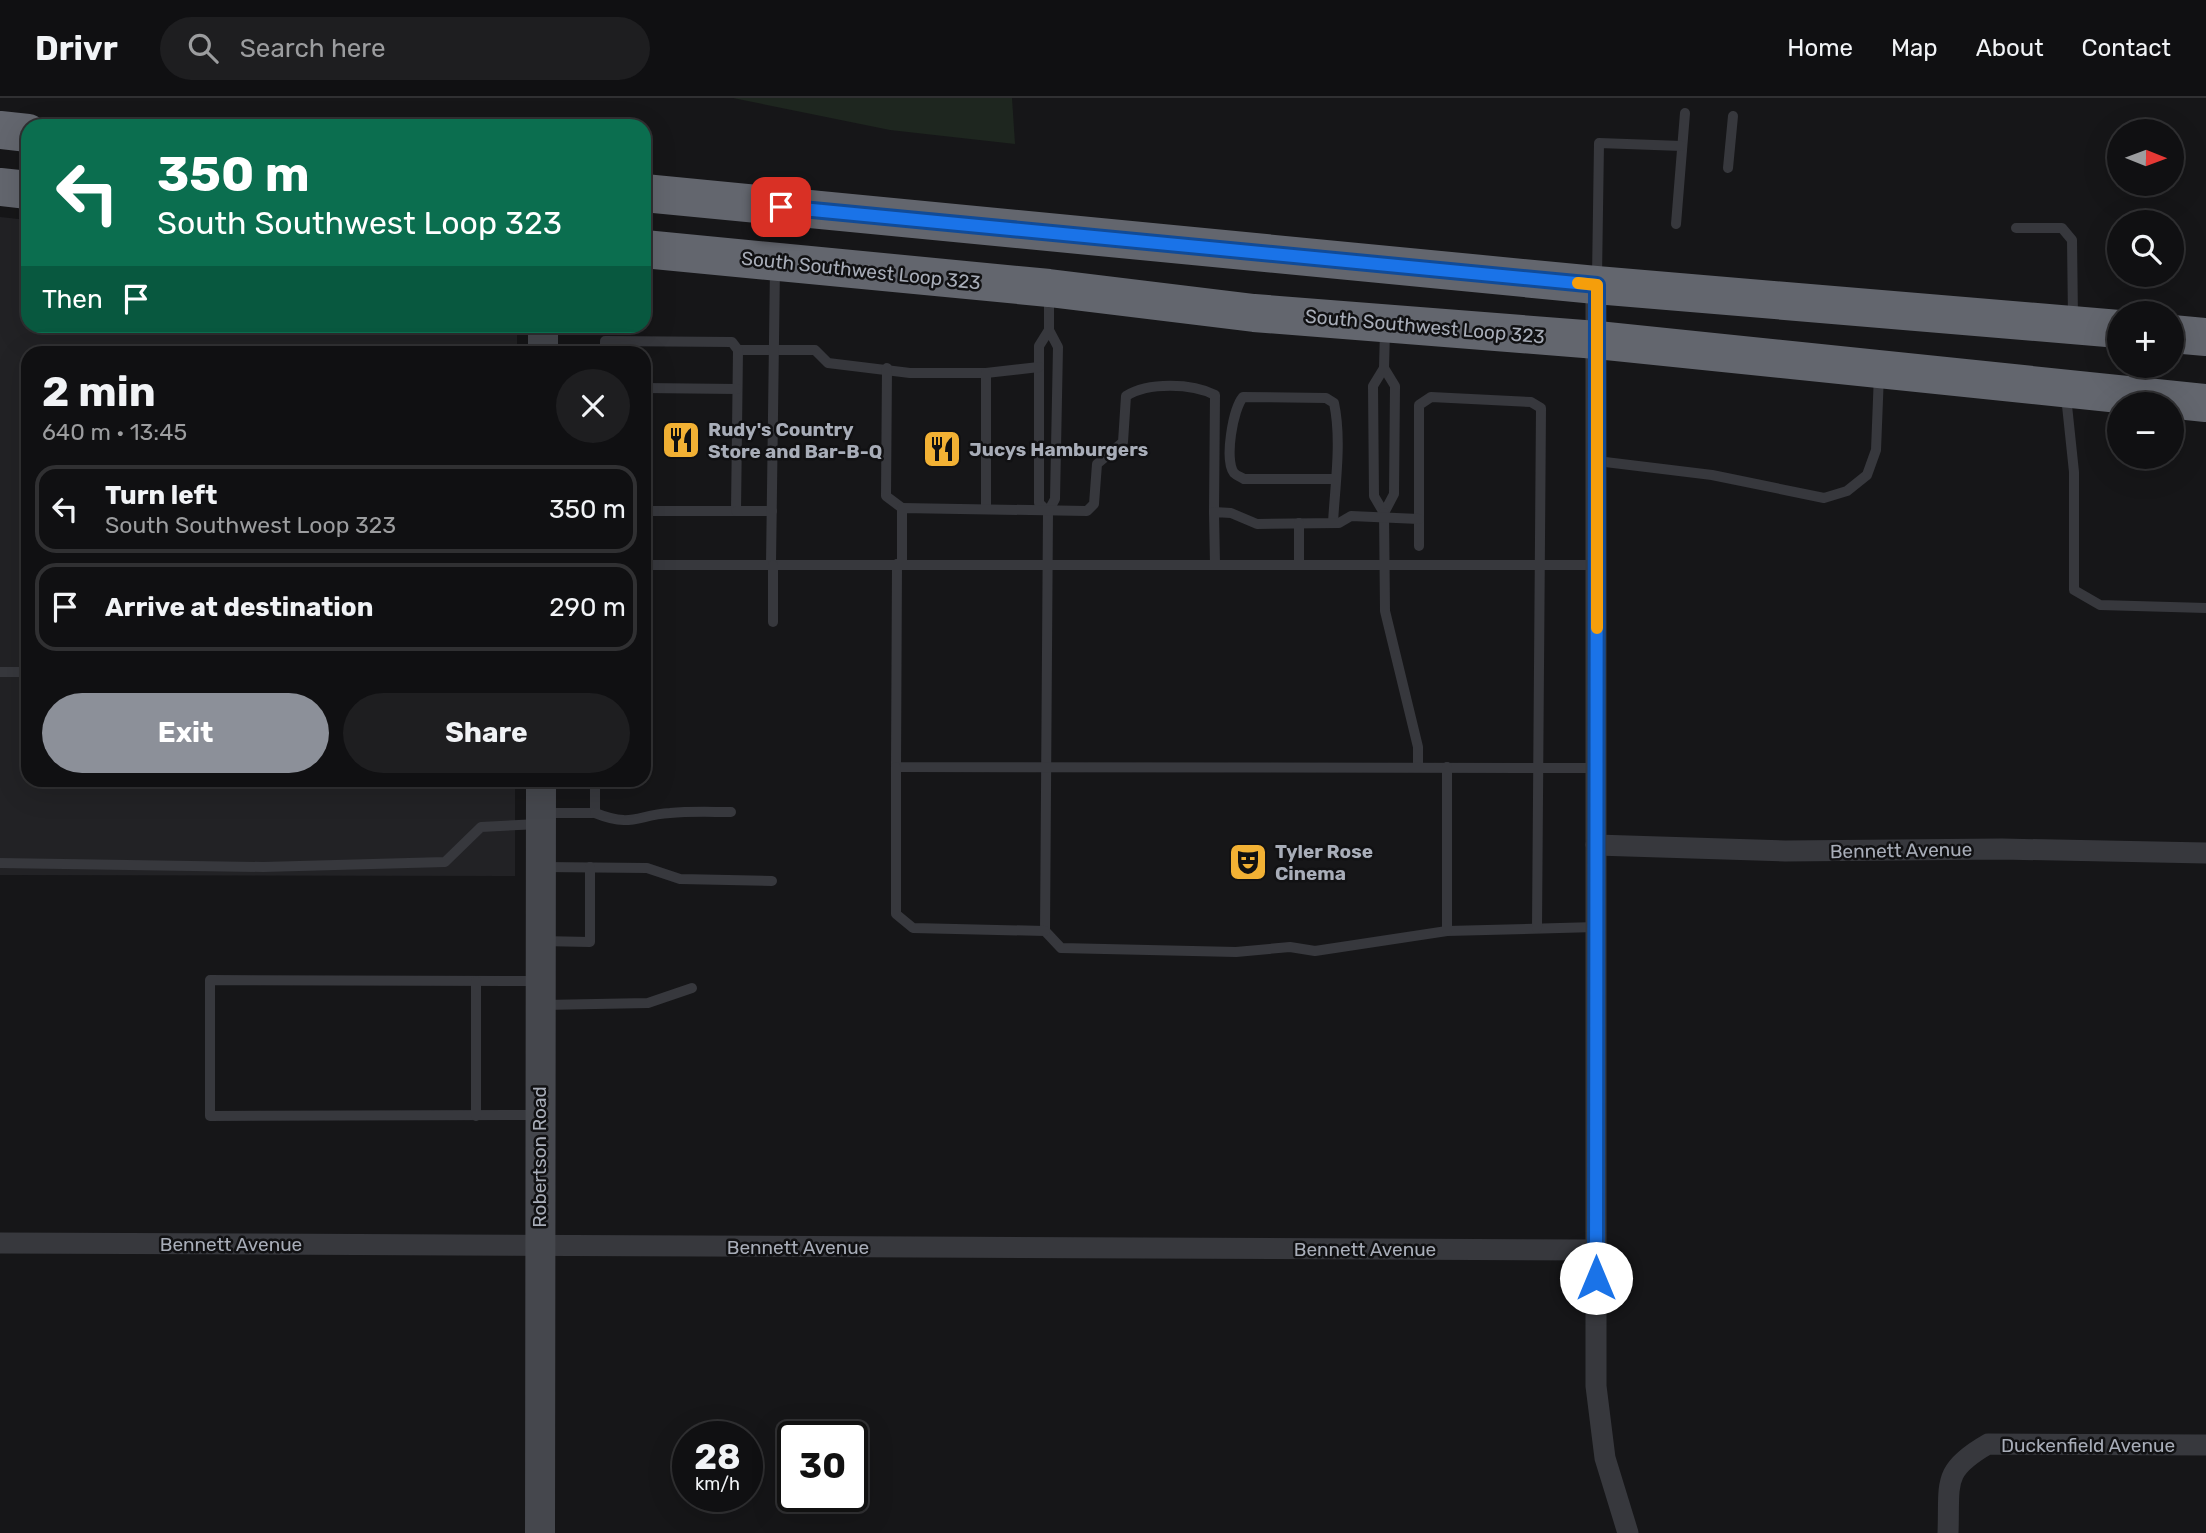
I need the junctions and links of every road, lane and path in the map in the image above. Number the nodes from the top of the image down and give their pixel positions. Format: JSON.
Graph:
{"nodes":[{"id":1,"x":1685,"y":113,"type":"dead end"},
{"id":2,"x":1733,"y":116,"type":"dead end"},
{"id":3,"x":0,"y":130,"type":"edge"},
{"id":4,"x":21,"y":132,"type":"edge"},
{"id":5,"x":1682,"y":146,"type":"junction"},
{"id":6,"x":1728,"y":168,"type":"dead end"},
{"id":7,"x":0,"y":187,"type":"edge"},
{"id":8,"x":21,"y":189,"type":"edge"},
{"id":9,"x":651,"y":194,"type":"edge"},
{"id":10,"x":1676,"y":224,"type":"dead end"},
{"id":11,"x":2016,"y":229,"type":"dead end"},
{"id":12,"x":651,"y":250,"type":"edge"},
{"id":13,"x":775,"y":261,"type":"junction"},
{"id":14,"x":1597,"y":285,"type":"junction"},
{"id":15,"x":1049,"y":288,"type":"junction"},
{"id":16,"x":1386,"y":321,"type":"junction"},
{"id":17,"x":2073,"y":325,"type":"junction"},
{"id":18,"x":2107,"y":328,"type":"edge"},
{"id":19,"x":1049,"y":330,"type":"junction"},
{"id":20,"x":2184,"y":335,"type":"edge"},
{"id":21,"x":2206,"y":337,"type":"edge"},
{"id":22,"x":1597,"y":340,"type":"junction"},
{"id":23,"x":605,"y":346,"type":"edge"},
{"id":24,"x":738,"y":350,"type":"junction"},
{"id":25,"x":774,"y":350,"type":"junction"},
{"id":26,"x":1039,"y":367,"type":"junction"},
{"id":27,"x":887,"y":368,"type":"junction"},
{"id":28,"x":1384,"y":368,"type":"junction"},
{"id":29,"x":1879,"y":372,"type":"junction"},
{"id":30,"x":986,"y":373,"type":"junction"},
{"id":31,"x":651,"y":388,"type":"edge"},
{"id":32,"x":737,"y":389,"type":"junction"},
{"id":33,"x":2065,"y":390,"type":"junction"},
{"id":34,"x":2206,"y":403,"type":"edge"},
{"id":35,"x":1597,"y":461,"type":"junction"},
{"id":36,"x":1335,"y":479,"type":"junction"},
{"id":37,"x":902,"y":508,"type":"junction"},
{"id":38,"x":986,"y":508,"type":"junction"},
{"id":39,"x":651,"y":511,"type":"edge"},
{"id":40,"x":736,"y":511,"type":"junction"},
{"id":41,"x":772,"y":511,"type":"junction"},
{"id":42,"x":1048,"y":512,"type":"junction"},
{"id":43,"x":1214,"y":512,"type":"junction"},
{"id":44,"x":1384,"y":516,"type":"junction"},
{"id":45,"x":1419,"y":519,"type":"junction"},
{"id":46,"x":1299,"y":523,"type":"junction"},
{"id":47,"x":1333,"y":523,"type":"junction"},
{"id":48,"x":1419,"y":546,"type":"dead end"},
{"id":49,"x":900,"y":564,"type":"junction"},
{"id":50,"x":1048,"y":564,"type":"junction"},
{"id":51,"x":1215,"y":564,"type":"junction"},
{"id":52,"x":1299,"y":564,"type":"junction"},
{"id":53,"x":651,"y":565,"type":"edge"},
{"id":54,"x":772,"y":565,"type":"junction"},
{"id":55,"x":1384,"y":565,"type":"junction"},
{"id":56,"x":1539,"y":565,"type":"junction"},
{"id":57,"x":1596,"y":565,"type":"junction"},
{"id":58,"x":2206,"y":608,"type":"edge"},
{"id":59,"x":772,"y":622,"type":"dead end"},
{"id":60,"x":0,"y":672,"type":"edge"},
{"id":61,"x":21,"y":672,"type":"edge"},
{"id":62,"x":896,"y":766,"type":"junction"},
{"id":63,"x":1048,"y":766,"type":"junction"},
{"id":64,"x":1418,"y":767,"type":"junction"},
{"id":65,"x":1447,"y":767,"type":"junction"},
{"id":66,"x":1539,"y":768,"type":"junction"},
{"id":67,"x":1597,"y":768,"type":"junction"},
{"id":68,"x":541,"y":787,"type":"edge"},
{"id":69,"x":595,"y":787,"type":"edge"},
{"id":70,"x":731,"y":812,"type":"dead end"},
{"id":71,"x":594,"y":813,"type":"junction"},
{"id":72,"x":541,"y":818,"type":"junction"},
{"id":73,"x":1596,"y":845,"type":"junction"},
{"id":74,"x":2206,"y":853,"type":"edge"},
{"id":75,"x":0,"y":863,"type":"edge"},
{"id":76,"x":541,"y":867,"type":"junction"},
{"id":77,"x":590,"y":867,"type":"junction"},
{"id":78,"x":772,"y":881,"type":"dead end"},
{"id":79,"x":1596,"y":927,"type":"junction"},
{"id":80,"x":1537,"y":928,"type":"junction"},
{"id":81,"x":1045,"y":931,"type":"junction"},
{"id":82,"x":1447,"y":931,"type":"junction"},
{"id":83,"x":541,"y":942,"type":"junction"},
{"id":84,"x":476,"y":981,"type":"junction"},
{"id":85,"x":692,"y":988,"type":"dead end"},
{"id":86,"x":540,"y":993,"type":"junction"},
{"id":87,"x":539,"y":1115,"type":"junction"},
{"id":88,"x":476,"y":1116,"type":"junction"},
{"id":89,"x":0,"y":1243,"type":"edge"},
{"id":90,"x":539,"y":1246,"type":"junction"},
{"id":91,"x":1595,"y":1250,"type":"junction"},
{"id":92,"x":2206,"y":1445,"type":"edge"},
{"id":93,"x":540,"y":1533,"type":"edge"},
{"id":94,"x":1628,"y":1533,"type":"edge"},
{"id":95,"x":1948,"y":1533,"type":"edge"}],
"edges":[{"from":1,"to":5,"type":"lane"},
{"from":2,"to":6,"type":"lane"},
{"from":3,"to":4,"type":"highway"},
{"from":5,"to":10,"type":"lane"},
{"from":5,"to":14,"type":"lane"},
{"from":7,"to":8,"type":"highway"},
{"from":9,"to":14,"type":"highway"},
{"from":11,"to":17,"type":"lane"},
{"from":12,"to":13,"type":"highway","name":"South Southwest Loop 323"},
{"from":13,"to":15,"type":"highway","name":"South Southwest Loop 323"},
{"from":13,"to":25,"type":"lane"},
{"from":14,"to":17,"type":"highway"},
{"from":14,"to":22,"type":"street"},
{"from":15,"to":16,"type":"highway","name":"South Southwest Loop 323"},
{"from":15,"to":19,"type":"lane"},
{"from":16,"to":22,"type":"highway","name":"South Southwest Loop 323"},
{"from":16,"to":28,"type":"lane"},
{"from":17,"to":18,"type":"highway"},
{"from":19,"to":26,"type":"lane"},
{"from":19,"to":42,"type":"lane"},
{"from":20,"to":21,"type":"highway"},
{"from":22,"to":29,"type":"highway","name":"South Southwest Loop 323"},
{"from":22,"to":35,"type":"street"},
{"from":23,"to":24,"type":"lane"},
{"from":24,"to":25,"type":"lane"},
{"from":24,"to":32,"type":"lane"},
{"from":25,"to":27,"type":"lane"},
{"from":25,"to":41,"type":"lane"},
{"from":26,"to":30,"type":"lane"},
{"from":26,"to":42,"type":"lane"},
{"from":27,"to":30,"type":"lane"},
{"from":27,"to":37,"type":"lane"},
{"from":28,"to":44,"type":"lane"},
{"from":28,"to":44,"type":"lane"},
{"from":29,"to":33,"type":"highway","name":"South Southwest Loop 323"},
{"from":29,"to":35,"type":"lane"},
{"from":30,"to":38,"type":"lane"},
{"from":31,"to":32,"type":"lane"},
{"from":32,"to":40,"type":"lane"},
{"from":33,"to":34,"type":"highway","name":"South Southwest Loop 323"},
{"from":33,"to":58,"type":"lane"},
{"from":35,"to":57,"type":"street"},
{"from":36,"to":36,"type":"lane"},
{"from":36,"to":47,"type":"lane"},
{"from":37,"to":38,"type":"lane"},
{"from":37,"to":49,"type":"lane"},
{"from":38,"to":42,"type":"lane"},
{"from":39,"to":40,"type":"lane"},
{"from":40,"to":41,"type":"lane"},
{"from":41,"to":54,"type":"lane"},
{"from":42,"to":43,"type":"lane"},
{"from":42,"to":50,"type":"lane"},
{"from":43,"to":46,"type":"lane"},
{"from":43,"to":51,"type":"lane"},
{"from":44,"to":45,"type":"lane"},
{"from":44,"to":47,"type":"lane"},
{"from":44,"to":55,"type":"lane"},
{"from":45,"to":48,"type":"lane"},
{"from":45,"to":56,"type":"lane"},
{"from":46,"to":47,"type":"lane"},
{"from":46,"to":52,"type":"lane"},
{"from":49,"to":50,"type":"lane"},
{"from":49,"to":54,"type":"lane"},
{"from":49,"to":62,"type":"lane"},
{"from":50,"to":51,"type":"lane"},
{"from":50,"to":63,"type":"lane"},
{"from":51,"to":52,"type":"lane"},
{"from":52,"to":55,"type":"lane"},
{"from":53,"to":54,"type":"lane"},
{"from":54,"to":59,"type":"lane"},
{"from":55,"to":56,"type":"lane"},
{"from":55,"to":64,"type":"lane"},
{"from":56,"to":57,"type":"lane"},
{"from":56,"to":66,"type":"lane"},
{"from":57,"to":67,"type":"street"},
{"from":60,"to":61,"type":"lane"},
{"from":62,"to":63,"type":"lane"},
{"from":62,"to":81,"type":"lane"},
{"from":63,"to":64,"type":"lane"},
{"from":63,"to":81,"type":"lane"},
{"from":64,"to":65,"type":"lane"},
{"from":65,"to":66,"type":"lane"},
{"from":65,"to":82,"type":"lane"},
{"from":66,"to":67,"type":"lane"},
{"from":66,"to":80,"type":"lane"},
{"from":67,"to":73,"type":"street"},
{"from":68,"to":72,"type":"street","name":"Robertson Road"},
{"from":69,"to":71,"type":"lane"},
{"from":70,"to":71,"type":"lane"},
{"from":71,"to":72,"type":"lane"},
{"from":72,"to":75,"type":"lane"},
{"from":72,"to":76,"type":"street","name":"Robertson Road"},
{"from":73,"to":74,"type":"street","name":"Bennett Avenue"},
{"from":73,"to":79,"type":"street"},
{"from":76,"to":77,"type":"lane"},
{"from":76,"to":83,"type":"street","name":"Robertson Road"},
{"from":77,"to":78,"type":"lane"},
{"from":77,"to":83,"type":"lane"},
{"from":79,"to":80,"type":"lane"},
{"from":79,"to":91,"type":"street"},
{"from":80,"to":82,"type":"lane"},
{"from":81,"to":82,"type":"lane"},
{"from":83,"to":86,"type":"street","name":"Robertson Road"},
{"from":84,"to":86,"type":"lane"},
{"from":84,"to":88,"type":"lane"},
{"from":84,"to":88,"type":"lane"},
{"from":85,"to":86,"type":"lane"},
{"from":86,"to":87,"type":"street","name":"Robertson Road"},
{"from":87,"to":88,"type":"lane"},
{"from":87,"to":90,"type":"street","name":"Robertson Road"},
{"from":89,"to":90,"type":"street","name":"Bennett Avenue"},
{"from":90,"to":91,"type":"street","name":"Bennett Avenue"},
{"from":90,"to":93,"type":"street","name":"Robertson Road"},
{"from":91,"to":94,"type":"street"},
{"from":92,"to":95,"type":"street","name":"Duckenfield Avenue"}]}
